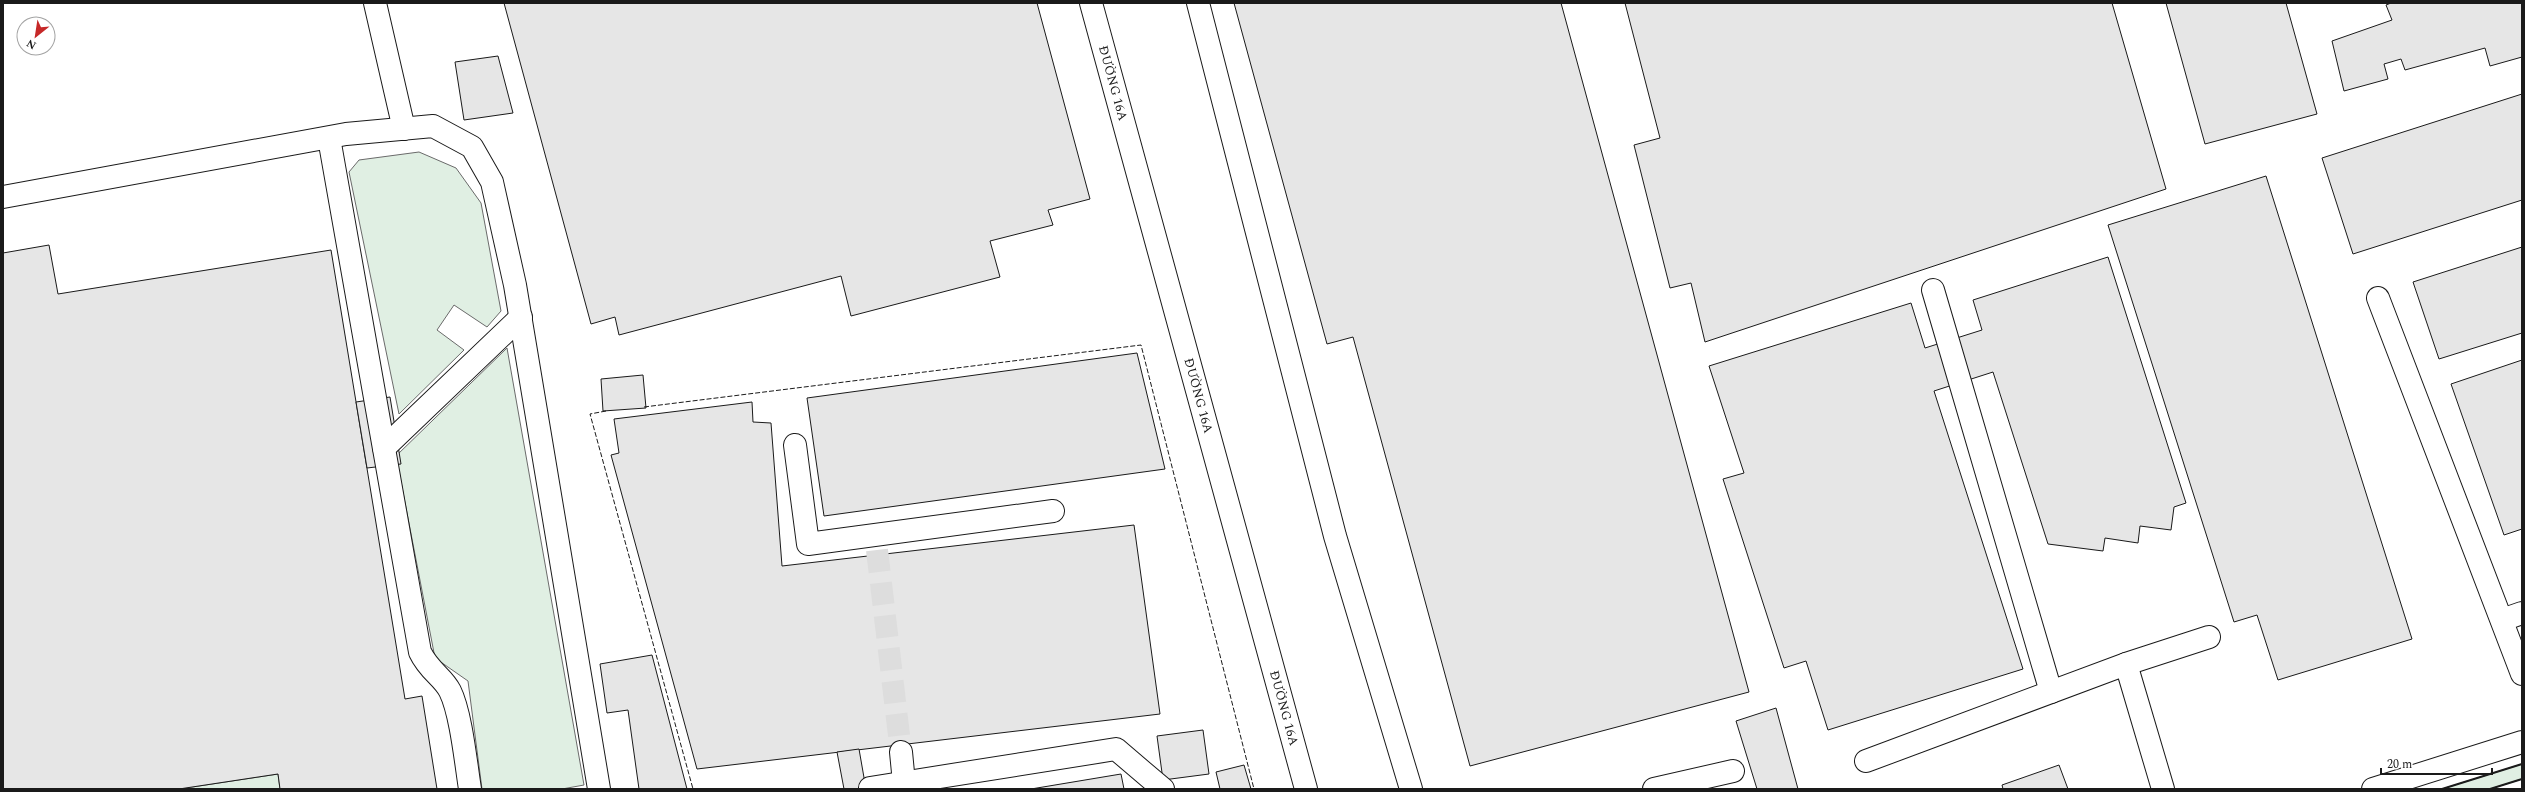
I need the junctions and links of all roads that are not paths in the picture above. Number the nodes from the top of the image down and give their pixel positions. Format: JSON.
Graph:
{"nodes":[{"id":1,"x":375,"y":3,"type":"edge"},
{"id":2,"x":1090,"y":3,"type":"edge"},
{"id":3,"x":1198,"y":3,"type":"edge"},
{"id":4,"x":404,"y":129,"type":"junction"},
{"id":5,"x":329,"y":138,"type":"junction"},
{"id":6,"x":3,"y":197,"type":"edge"},
{"id":7,"x":1933,"y":290,"type":"dead end"},
{"id":8,"x":2378,"y":298,"type":"dead end"},
{"id":9,"x":521,"y":316,"type":"junction"},
{"id":10,"x":795,"y":445,"type":"dead end"},
{"id":11,"x":384,"y":448,"type":"junction"},
{"id":12,"x":1053,"y":511,"type":"dead end"},
{"id":13,"x":2522,"y":613,"type":"edge"},
{"id":14,"x":2502,"y":620,"type":"junction"},
{"id":15,"x":2209,"y":637,"type":"dead end"},
{"id":16,"x":2126,"y":664,"type":"junction"},
{"id":17,"x":2522,"y":674,"type":"edge"},
{"id":18,"x":2051,"y":692,"type":"junction"},
{"id":19,"x":2522,"y":742,"type":"edge"},
{"id":20,"x":901,"y":752,"type":"tunnel mouth"},
{"id":21,"x":1866,"y":761,"type":"dead end"},
{"id":22,"x":1733,"y":771,"type":"dead end"},
{"id":23,"x":904,"y":782,"type":"junction"},
{"id":24,"x":870,"y":788,"type":"dead end"},
{"id":25,"x":470,"y":789,"type":"edge"},
{"id":26,"x":600,"y":789,"type":"edge"},
{"id":27,"x":1163,"y":789,"type":"edge"},
{"id":28,"x":1306,"y":789,"type":"edge"},
{"id":29,"x":1411,"y":789,"type":"edge"},
{"id":30,"x":1654,"y":789,"type":"edge"},
{"id":31,"x":2163,"y":789,"type":"edge"},
{"id":32,"x":2373,"y":789,"type":"edge"}],
"edges":[{"from":1,"to":4,"type":"street"},
{"from":2,"to":28,"type":"street","name":"ĐƯỜNG 16A"},
{"from":3,"to":29,"type":"street"},
{"from":4,"to":5,"type":"street"},
{"from":4,"to":9,"type":"street"},
{"from":5,"to":6,"type":"street"},
{"from":5,"to":11,"type":"street"},
{"from":7,"to":18,"type":"street"},
{"from":8,"to":14,"type":"street"},
{"from":9,"to":11,"type":"street"},
{"from":9,"to":26,"type":"street"},
{"from":10,"to":12,"type":"street"},
{"from":11,"to":25,"type":"street"},
{"from":13,"to":14,"type":"street"},
{"from":14,"to":17,"type":"street"},
{"from":15,"to":16,"type":"street"},
{"from":16,"to":18,"type":"street"},
{"from":16,"to":31,"type":"street"},
{"from":18,"to":21,"type":"street"},
{"from":19,"to":32,"type":"street"},
{"from":20,"to":23,"type":"street"},
{"from":22,"to":30,"type":"street"},
{"from":23,"to":24,"type":"street"},
{"from":23,"to":27,"type":"street"}]}
